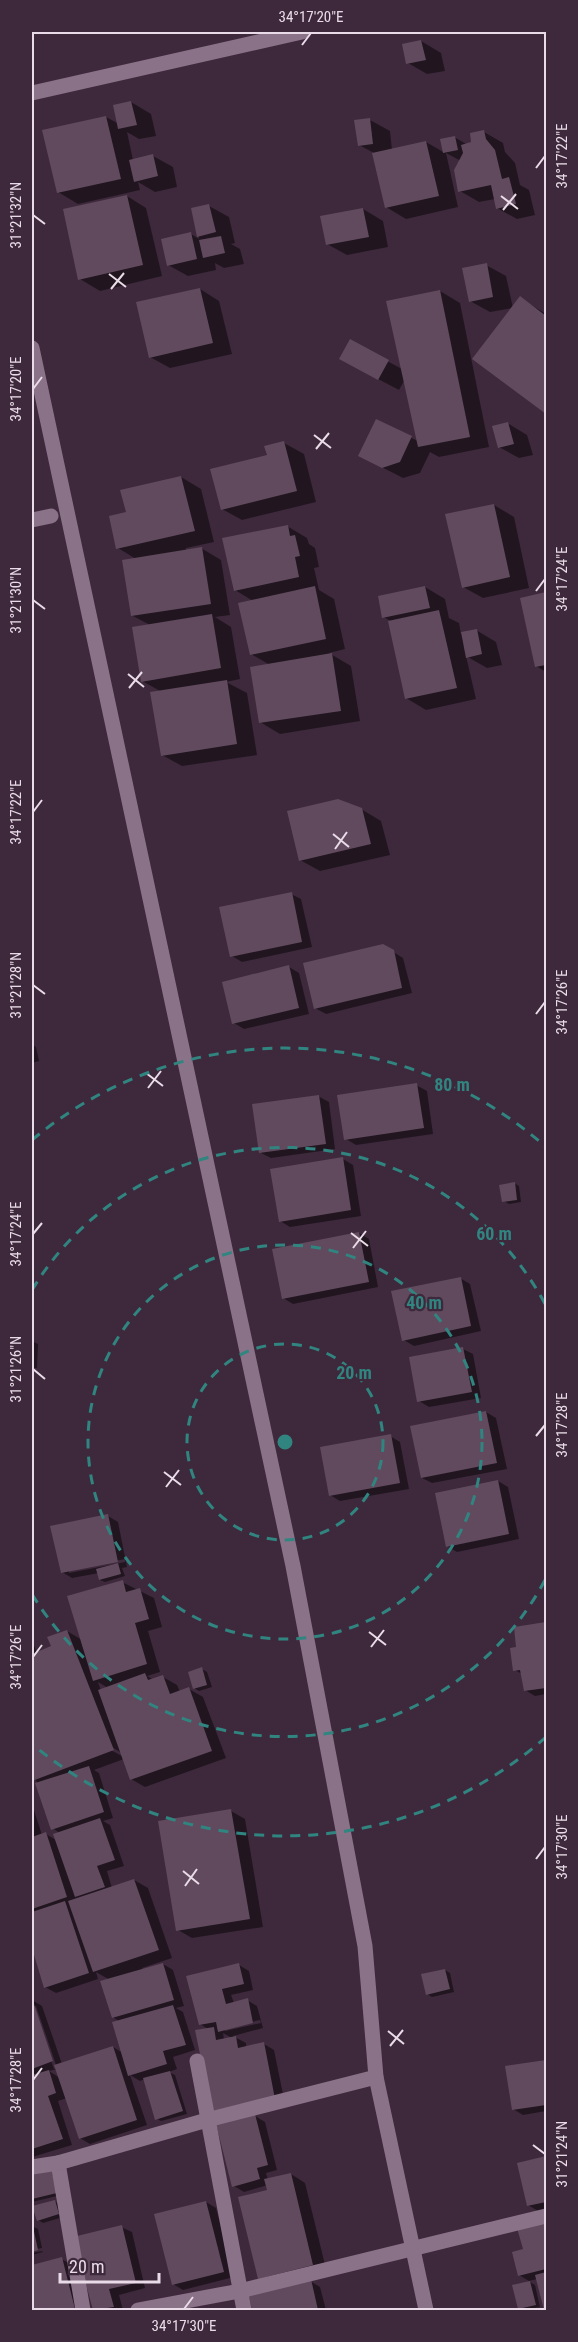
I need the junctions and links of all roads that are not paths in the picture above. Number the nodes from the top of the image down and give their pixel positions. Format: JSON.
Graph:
{"nodes":[{"id":1,"x":302,"y":32,"type":"edge"},
{"id":2,"x":32,"y":93,"type":"edge"},
{"id":3,"x":32,"y":348,"type":"edge"},
{"id":4,"x":51,"y":516,"type":"dead end"},
{"id":5,"x":32,"y":520,"type":"edge"},
{"id":6,"x":197,"y":2061,"type":"dead end"},
{"id":7,"x":376,"y":2077,"type":"junction"},
{"id":8,"x":207,"y":2120,"type":"junction"},
{"id":9,"x":58,"y":2163,"type":"junction"},
{"id":10,"x":32,"y":2167,"type":"edge"},
{"id":11,"x":546,"y":2216,"type":"edge"},
{"id":12,"x":413,"y":2250,"type":"junction"},
{"id":13,"x":240,"y":2291,"type":"junction"},
{"id":14,"x":83,"y":2310,"type":"edge"},
{"id":15,"x":138,"y":2310,"type":"edge"},
{"id":16,"x":244,"y":2310,"type":"edge"},
{"id":17,"x":426,"y":2310,"type":"edge"}],
"edges":[{"from":1,"to":2,"type":"street"},
{"from":3,"to":7,"type":"street"},
{"from":4,"to":5,"type":"street"},
{"from":6,"to":8,"type":"street"},
{"from":7,"to":8,"type":"street"},
{"from":7,"to":12,"type":"street"},
{"from":8,"to":9,"type":"street"},
{"from":8,"to":13,"type":"street"},
{"from":9,"to":10,"type":"street"},
{"from":9,"to":14,"type":"street"},
{"from":11,"to":12,"type":"street"},
{"from":12,"to":13,"type":"street"},
{"from":12,"to":17,"type":"street"},
{"from":13,"to":15,"type":"street"},
{"from":13,"to":16,"type":"street"}]}
